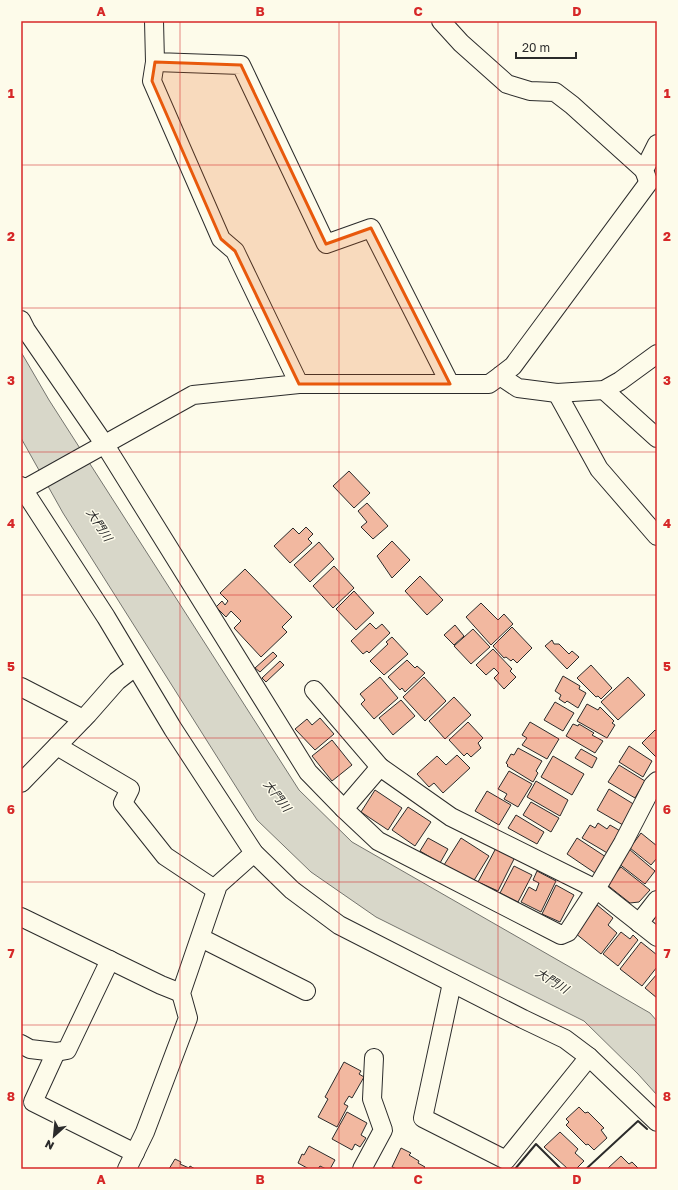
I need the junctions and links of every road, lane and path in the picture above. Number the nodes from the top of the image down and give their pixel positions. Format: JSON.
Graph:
{"nodes":[{"id":1,"x":154,"y":21,"type":"edge"},
{"id":2,"x":441,"y":21,"type":"edge"},
{"id":3,"x":155,"y":62,"type":"junction"},
{"id":4,"x":657,"y":144,"type":"edge"},
{"id":5,"x":650,"y":181,"type":"edge"},
{"id":6,"x":21,"y":320,"type":"edge"},
{"id":7,"x":657,"y":354,"type":"edge"},
{"id":8,"x":500,"y":376,"type":"junction"},
{"id":9,"x":299,"y":384,"type":"junction"},
{"id":10,"x":450,"y":384,"type":"junction"},
{"id":11,"x":604,"y":390,"type":"junction"},
{"id":12,"x":557,"y":393,"type":"junction"},
{"id":13,"x":657,"y":438,"type":"edge"},
{"id":14,"x":102,"y":446,"type":"junction"},
{"id":15,"x":24,"y":488,"type":"edge"},
{"id":16,"x":657,"y":536,"type":"edge"},
{"id":17,"x":135,"y":667,"type":"junction"},
{"id":18,"x":21,"y":687,"type":"edge"},
{"id":19,"x":314,"y":690,"type":"dead end"},
{"id":20,"x":83,"y":719,"type":"junction"},
{"id":21,"x":57,"y":746,"type":"junction"},
{"id":22,"x":380,"y":767,"type":"junction"},
{"id":23,"x":657,"y":781,"type":"edge"},
{"id":24,"x":21,"y":783,"type":"edge"},
{"id":25,"x":344,"y":809,"type":"junction"},
{"id":26,"x":254,"y":853,"type":"junction"},
{"id":27,"x":216,"y":890,"type":"junction"},
{"id":28,"x":596,"y":890,"type":"junction"},
{"id":29,"x":657,"y":900,"type":"edge"},
{"id":30,"x":21,"y":917,"type":"edge"},
{"id":31,"x":639,"y":923,"type":"junction"},
{"id":32,"x":657,"y":937,"type":"edge"},
{"id":33,"x":201,"y":938,"type":"junction"},
{"id":34,"x":110,"y":960,"type":"junction"},
{"id":35,"x":452,"y":983,"type":"junction"},
{"id":36,"x":306,"y":991,"type":"dead end"},
{"id":37,"x":182,"y":993,"type":"junction"},
{"id":38,"x":21,"y":1044,"type":"edge"},
{"id":39,"x":56,"y":1052,"type":"junction"},
{"id":40,"x":374,"y":1058,"type":"dead end"},
{"id":41,"x":589,"y":1058,"type":"junction"},
{"id":42,"x":657,"y":1122,"type":"edge"},
{"id":43,"x":131,"y":1161,"type":"edge"},
{"id":44,"x":362,"y":1169,"type":"edge"}],
"edges":[{"from":1,"to":3,"type":"street"},
{"from":2,"to":5,"type":"street"},
{"from":3,"to":9,"type":"street"},
{"from":3,"to":10,"type":"street"},
{"from":4,"to":5,"type":"street"},
{"from":5,"to":8,"type":"street"},
{"from":6,"to":14,"type":"street"},
{"from":7,"to":11,"type":"street"},
{"from":8,"to":10,"type":"street"},
{"from":8,"to":12,"type":"street"},
{"from":9,"to":10,"type":"street"},
{"from":9,"to":14,"type":"street"},
{"from":11,"to":12,"type":"street"},
{"from":11,"to":13,"type":"street"},
{"from":12,"to":16,"type":"street"},
{"from":14,"to":15,"type":"street"},
{"from":14,"to":25,"type":"street"},
{"from":15,"to":17,"type":"street"},
{"from":17,"to":20,"type":"street"},
{"from":17,"to":26,"type":"street"},
{"from":18,"to":20,"type":"street"},
{"from":19,"to":22,"type":"street"},
{"from":20,"to":21,"type":"street"},
{"from":21,"to":24,"type":"street"},
{"from":21,"to":27,"type":"street"},
{"from":22,"to":25,"type":"street"},
{"from":22,"to":28,"type":"street"},
{"from":23,"to":28,"type":"street"},
{"from":25,"to":28,"type":"street"},
{"from":26,"to":27,"type":"street"},
{"from":26,"to":35,"type":"street"},
{"from":27,"to":33,"type":"street"},
{"from":28,"to":31,"type":"street"},
{"from":29,"to":31,"type":"street"},
{"from":30,"to":34,"type":"street"},
{"from":31,"to":32,"type":"street"},
{"from":33,"to":36,"type":"street"},
{"from":33,"to":37,"type":"street"},
{"from":34,"to":37,"type":"street"},
{"from":34,"to":39,"type":"street"},
{"from":35,"to":41,"type":"street"},
{"from":35,"to":41,"type":"street"},
{"from":37,"to":43,"type":"street"},
{"from":38,"to":39,"type":"street"},
{"from":39,"to":43,"type":"street"},
{"from":40,"to":44,"type":"street"},
{"from":41,"to":42,"type":"street"}]}
